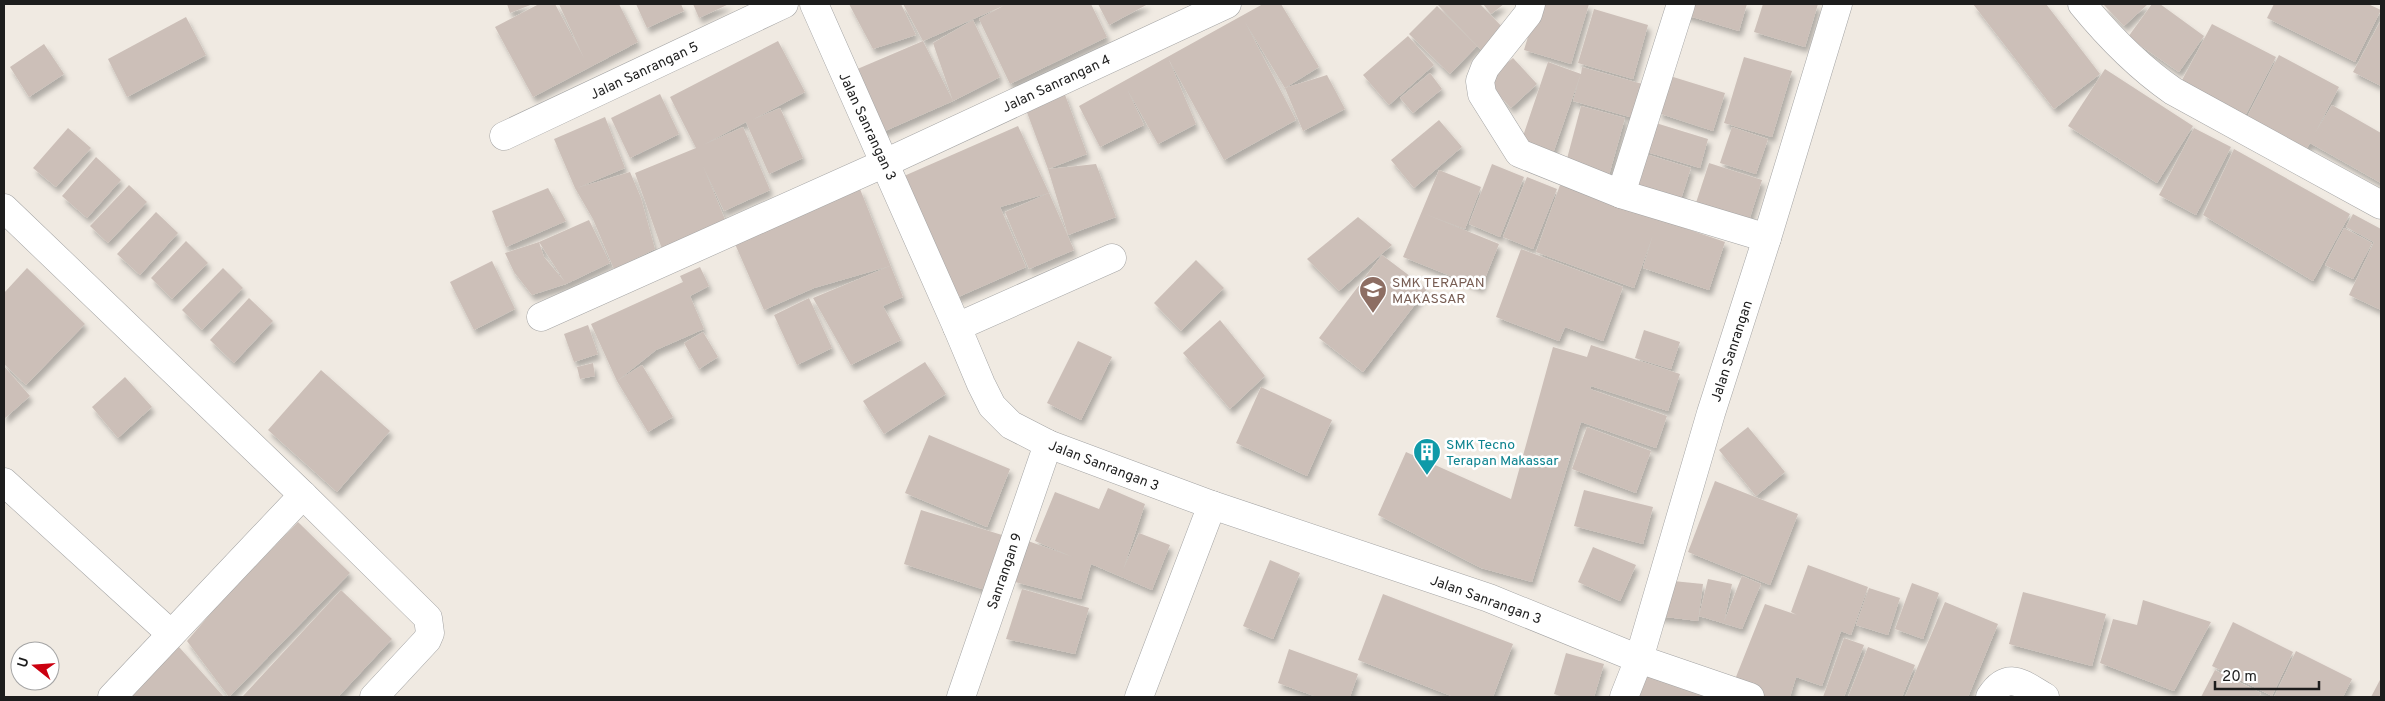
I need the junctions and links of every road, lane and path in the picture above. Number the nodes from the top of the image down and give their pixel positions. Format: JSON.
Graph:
{"nodes":[{"id":1,"x":784,"y":4,"type":"edge"},
{"id":2,"x":814,"y":4,"type":"edge"},
{"id":3,"x":1227,"y":4,"type":"edge"},
{"id":4,"x":1531,"y":4,"type":"edge"},
{"id":5,"x":1681,"y":4,"type":"edge"},
{"id":6,"x":1838,"y":4,"type":"edge"},
{"id":7,"x":2082,"y":4,"type":"edge"},
{"id":8,"x":504,"y":136,"type":"dead end"},
{"id":9,"x":885,"y":163,"type":"junction"},
{"id":10,"x":1621,"y":194,"type":"junction"},
{"id":11,"x":2381,"y":205,"type":"edge"},
{"id":12,"x":4,"y":208,"type":"edge"},
{"id":13,"x":1767,"y":238,"type":"junction"},
{"id":14,"x":1112,"y":258,"type":"dead end"},
{"id":15,"x":541,"y":317,"type":"dead end"},
{"id":16,"x":958,"y":327,"type":"junction"},
{"id":17,"x":1048,"y":444,"type":"junction"},
{"id":18,"x":4,"y":482,"type":"edge"},
{"id":19,"x":304,"y":494,"type":"junction"},
{"id":20,"x":1212,"y":505,"type":"junction"},
{"id":21,"x":171,"y":634,"type":"junction"},
{"id":22,"x":1639,"y":659,"type":"junction"},
{"id":23,"x":112,"y":697,"type":"edge"},
{"id":24,"x":374,"y":697,"type":"edge"},
{"id":25,"x":961,"y":697,"type":"edge"},
{"id":26,"x":1140,"y":697,"type":"edge"},
{"id":27,"x":1624,"y":697,"type":"edge"},
{"id":28,"x":1750,"y":697,"type":"edge"},
{"id":29,"x":1990,"y":697,"type":"edge"},
{"id":30,"x":2045,"y":697,"type":"edge"}],
"edges":[{"from":1,"to":8,"type":"street","name":"Jalan Sanrangan 5"},
{"from":2,"to":9,"type":"street","name":"Jalan Sanrangan 3"},
{"from":3,"to":9,"type":"street","name":"Jalan Sanrangan 4"},
{"from":4,"to":10,"type":"street"},
{"from":5,"to":10,"type":"street"},
{"from":6,"to":13,"type":"street","name":"Jalan Sanrangan"},
{"from":7,"to":11,"type":"street"},
{"from":9,"to":15,"type":"street","name":"Jalan Sanrangan 4"},
{"from":9,"to":16,"type":"street","name":"Jalan Sanrangan 3"},
{"from":10,"to":13,"type":"street"},
{"from":12,"to":19,"type":"street"},
{"from":13,"to":22,"type":"street","name":"Jalan Sanrangan"},
{"from":14,"to":16,"type":"street"},
{"from":16,"to":17,"type":"street","name":"Jalan Sanrangan 3"},
{"from":17,"to":20,"type":"street","name":"Jalan Sanrangan 3"},
{"from":17,"to":25,"type":"street","name":"Sanrangan 9"},
{"from":18,"to":21,"type":"street"},
{"from":19,"to":21,"type":"street"},
{"from":19,"to":24,"type":"street"},
{"from":20,"to":22,"type":"street","name":"Jalan Sanrangan 3"},
{"from":20,"to":26,"type":"street"},
{"from":21,"to":23,"type":"street"},
{"from":22,"to":27,"type":"street","name":"Jalan Sanrangan"},
{"from":22,"to":28,"type":"street","name":"Jalan Sanrangan 3"},
{"from":29,"to":30,"type":"street"}]}
